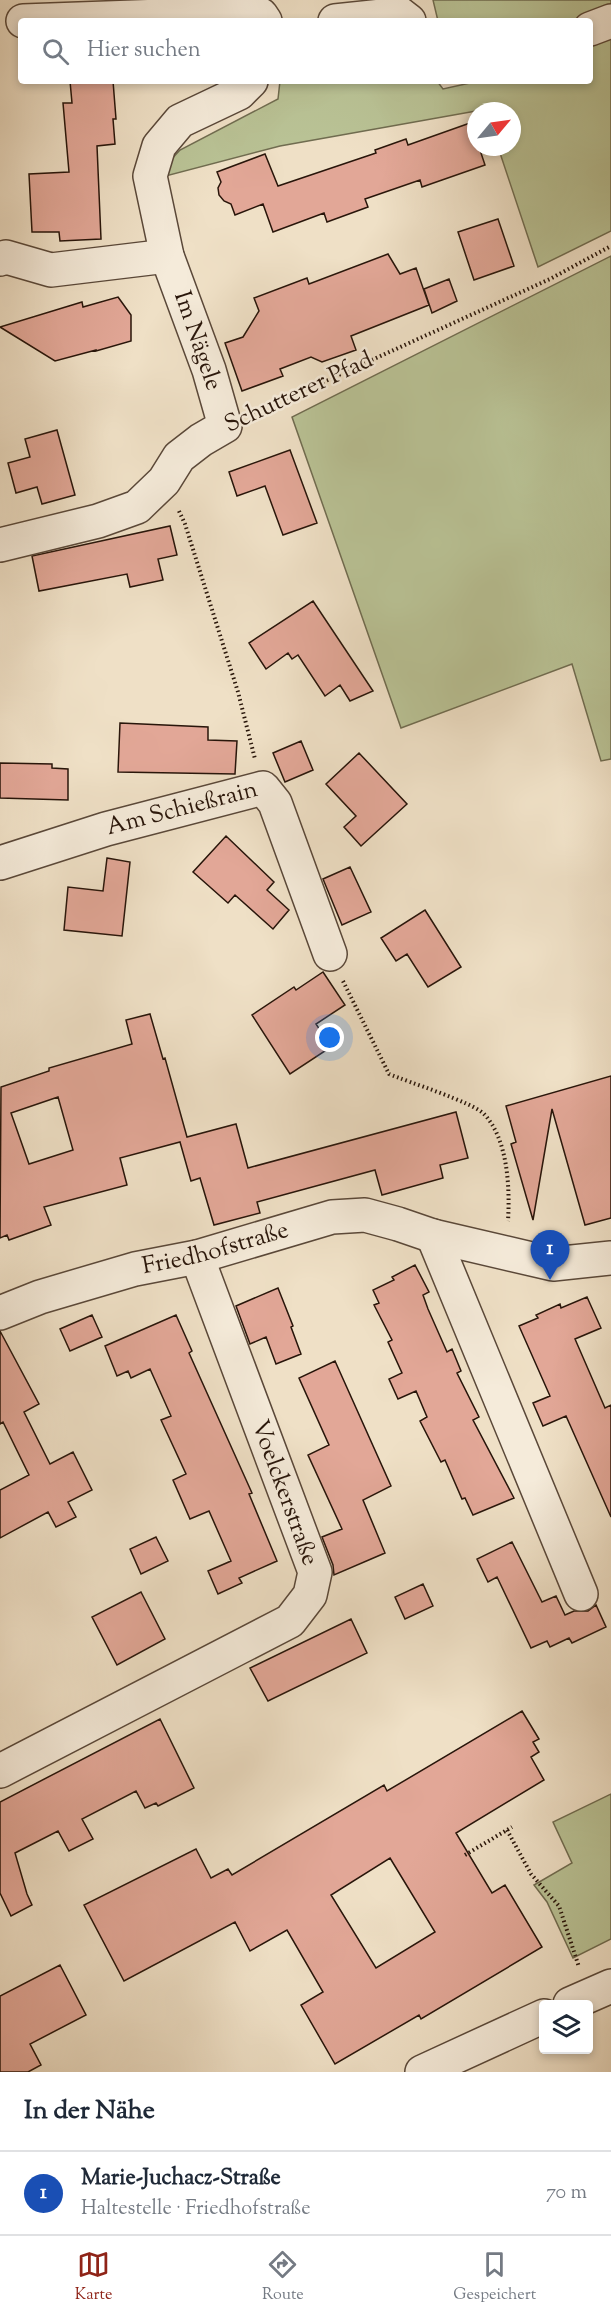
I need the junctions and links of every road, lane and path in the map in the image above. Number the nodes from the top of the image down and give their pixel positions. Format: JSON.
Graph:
{"nodes":[{"id":1,"x":106,"y":18,"type":"edge"},
{"id":2,"x":262,"y":18,"type":"edge"},
{"id":3,"x":363,"y":18,"type":"edge"},
{"id":4,"x":405,"y":18,"type":"edge"},
{"id":5,"x":18,"y":21,"type":"edge"},
{"id":6,"x":611,"y":21,"type":"edge"},
{"id":7,"x":0,"y":22,"type":"edge"},
{"id":8,"x":593,"y":28,"type":"edge"},
{"id":9,"x":248,"y":84,"type":"edge"},
{"id":10,"x":611,"y":246,"type":"edge"},
{"id":11,"x":167,"y":256,"type":"junction"},
{"id":12,"x":0,"y":259,"type":"edge"},
{"id":13,"x":225,"y":426,"type":"junction"},
{"id":14,"x":164,"y":481,"type":"junction"},
{"id":15,"x":0,"y":544,"type":"edge"},
{"id":16,"x":263,"y":788,"type":"junction"},
{"id":17,"x":0,"y":863,"type":"edge"},
{"id":18,"x":330,"y":954,"type":"joint"},
{"id":19,"x":433,"y":1236,"type":"junction"},
{"id":20,"x":505,"y":1255,"type":"junction"},
{"id":21,"x":197,"y":1257,"type":"junction"},
{"id":22,"x":611,"y":1258,"type":"edge"},
{"id":23,"x":0,"y":1313,"type":"edge"},
{"id":24,"x":581,"y":1594,"type":"dead end"},
{"id":25,"x":0,"y":1771,"type":"edge"},
{"id":26,"x":512,"y":1827,"type":"dead end"},
{"id":27,"x":507,"y":1830,"type":"junction"},
{"id":28,"x":465,"y":1855,"type":"dead end"},
{"id":29,"x":580,"y":1969,"type":"dead end"},
{"id":30,"x":611,"y":1986,"type":"edge"},
{"id":31,"x":579,"y":2000,"type":"edge"},
{"id":32,"x":539,"y":2018,"type":"edge"},
{"id":33,"x":422,"y":2072,"type":"edge"}],
"edges":[{"from":1,"to":2,"type":"street"},
{"from":3,"to":4,"type":"street"},
{"from":5,"to":7,"type":"street"},
{"from":6,"to":8,"type":"street"},
{"from":9,"to":11,"type":"street","name":"Im Nägele"},
{"from":10,"to":13,"type":"path","name":"Schutterer Pfad"},
{"from":11,"to":12,"type":"street"},
{"from":11,"to":13,"type":"street","name":"Im Nägele"},
{"from":13,"to":14,"type":"street","name":"Schutterer Pfad"},
{"from":14,"to":15,"type":"street","name":"Schutterer Pfad"},
{"from":14,"to":16,"type":"path"},
{"from":16,"to":17,"type":"street","name":"Am Schießrain"},
{"from":16,"to":18,"type":"street","name":"Am Schießrain"},
{"from":18,"to":20,"type":"path"},
{"from":19,"to":20,"type":"street","name":"Friedhofstraße"},
{"from":19,"to":21,"type":"street","name":"Friedhofstraße"},
{"from":19,"to":24,"type":"street"},
{"from":20,"to":22,"type":"street","name":"Friedhofstraße"},
{"from":21,"to":23,"type":"street","name":"Friedhofstraße"},
{"from":21,"to":25,"type":"street","name":"Voelckerstraße"},
{"from":26,"to":27,"type":"path"},
{"from":27,"to":28,"type":"path"},
{"from":27,"to":29,"type":"path"},
{"from":30,"to":31,"type":"street"},
{"from":32,"to":33,"type":"street"}]}
